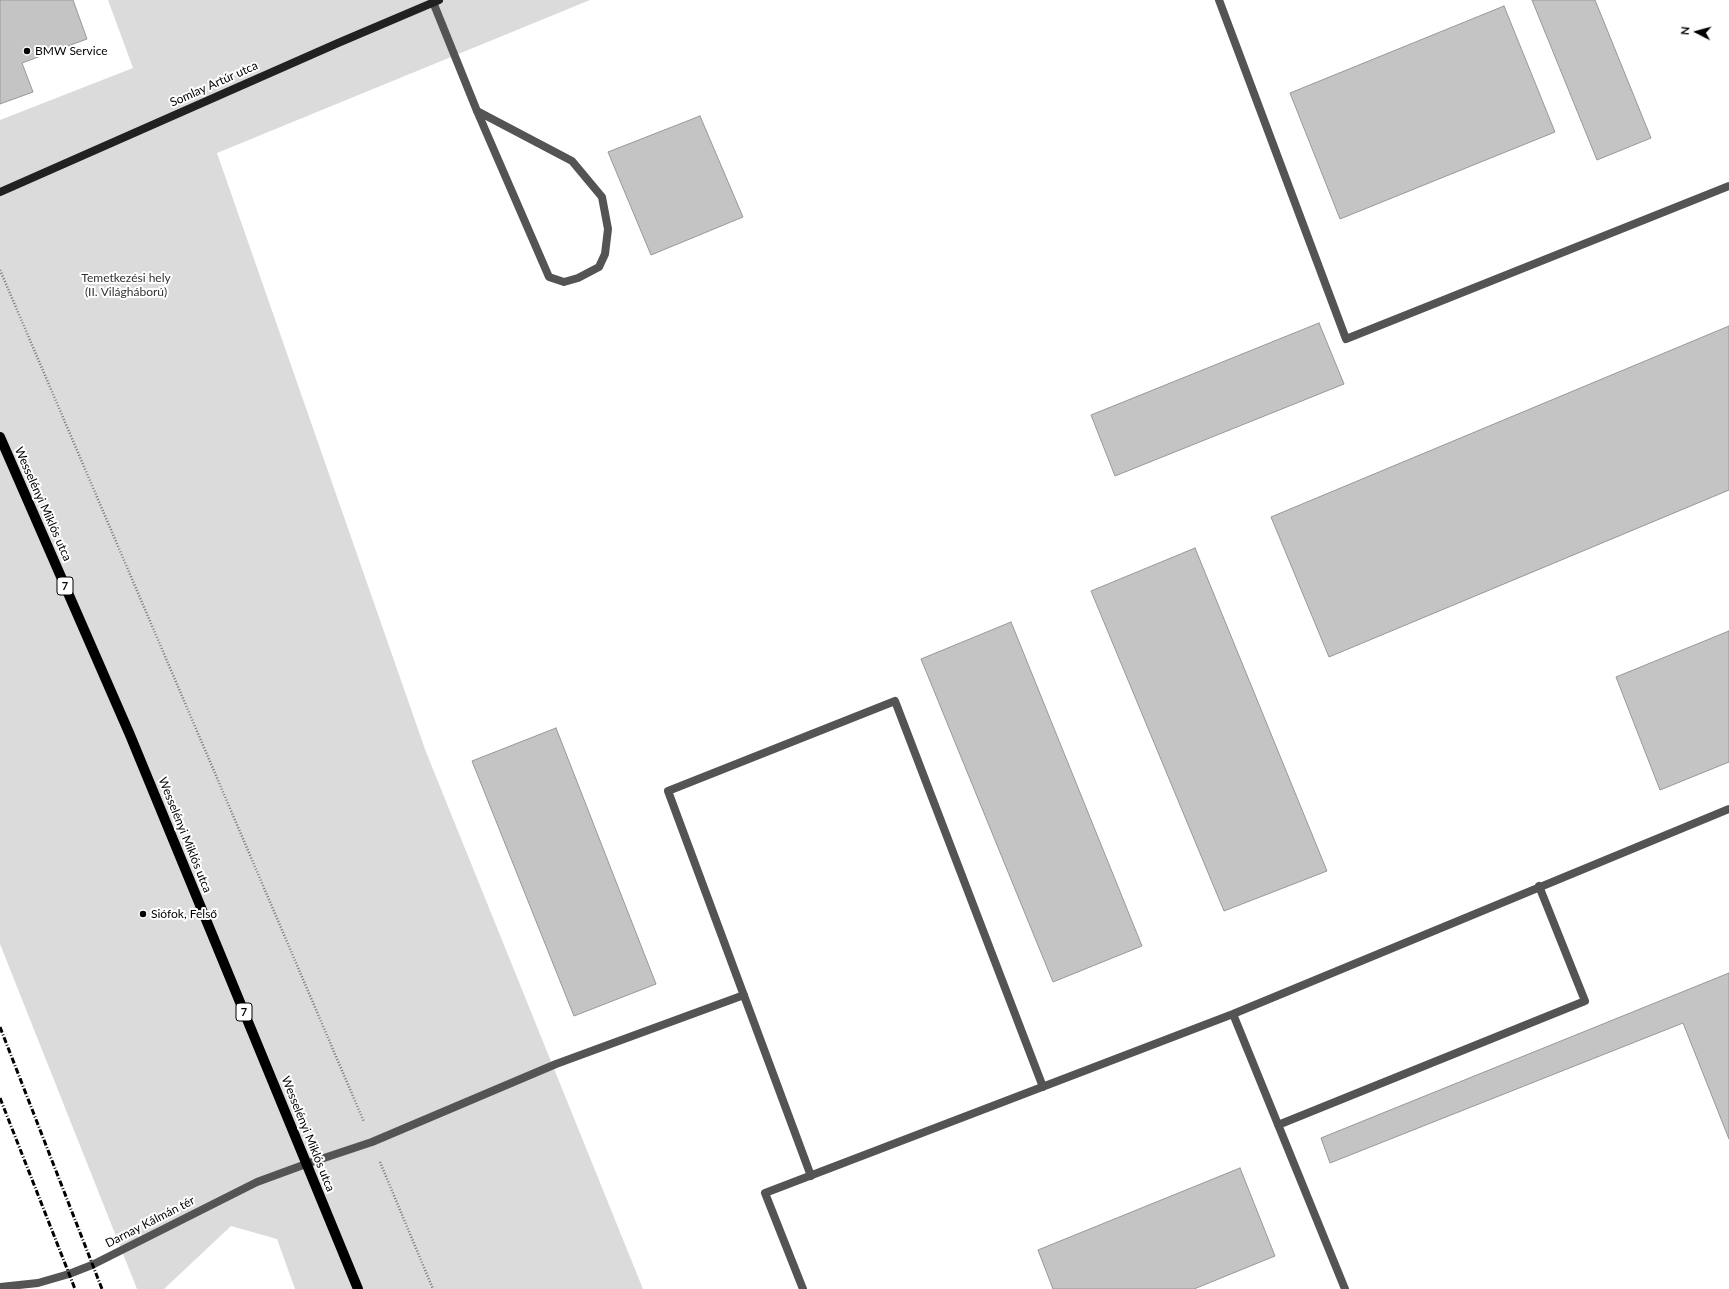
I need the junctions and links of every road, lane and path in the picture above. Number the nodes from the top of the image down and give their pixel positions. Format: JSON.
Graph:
{"nodes":[{"id":1,"x":1219,"y":0,"type":"edge"},
{"id":2,"x":436,"y":1,"type":"edge"},
{"id":3,"x":477,"y":111,"type":"junction"},
{"id":4,"x":1729,"y":186,"type":"edge"},
{"id":5,"x":0,"y":192,"type":"edge"},
{"id":6,"x":0,"y":270,"type":"edge"},
{"id":7,"x":0,"y":437,"type":"edge"},
{"id":8,"x":1729,"y":809,"type":"edge"},
{"id":9,"x":1540,"y":886,"type":"junction"},
{"id":10,"x":744,"y":995,"type":"junction"},
{"id":11,"x":1233,"y":1014,"type":"junction"},
{"id":12,"x":1043,"y":1087,"type":"junction"},
{"id":13,"x":1278,"y":1125,"type":"junction"},
{"id":14,"x":372,"y":1142,"type":"junction"},
{"id":15,"x":306,"y":1164,"type":"junction"},
{"id":16,"x":811,"y":1176,"type":"junction"},
{"id":17,"x":0,"y":1287,"type":"edge"},
{"id":18,"x":358,"y":1289,"type":"edge"},
{"id":19,"x":433,"y":1289,"type":"edge"},
{"id":20,"x":803,"y":1289,"type":"edge"},
{"id":21,"x":1345,"y":1289,"type":"edge"}],
"edges":[{"from":1,"to":4,"type":"street"},
{"from":2,"to":3,"type":"street"},
{"from":2,"to":5,"type":"main road","name":"Somlay Artúr utca"},
{"from":3,"to":3,"type":"street"},
{"from":6,"to":14,"type":"path"},
{"from":7,"to":15,"type":"main road","name":"Wesselényi Miklós utca","number":"7"},
{"from":8,"to":9,"type":"street"},
{"from":9,"to":11,"type":"street"},
{"from":9,"to":13,"type":"street"},
{"from":10,"to":12,"type":"street"},
{"from":10,"to":14,"type":"street","name":"Darnay Kálmán tér"},
{"from":10,"to":16,"type":"street"},
{"from":11,"to":12,"type":"street"},
{"from":11,"to":13,"type":"street"},
{"from":12,"to":16,"type":"street"},
{"from":13,"to":21,"type":"street"},
{"from":14,"to":15,"type":"street","name":"Darnay Kálmán tér"},
{"from":14,"to":19,"type":"path"},
{"from":15,"to":17,"type":"street","name":"Darnay Kálmán tér"},
{"from":15,"to":18,"type":"main road","name":"Wesselényi Miklós utca","number":"7"},
{"from":16,"to":20,"type":"street"}]}
